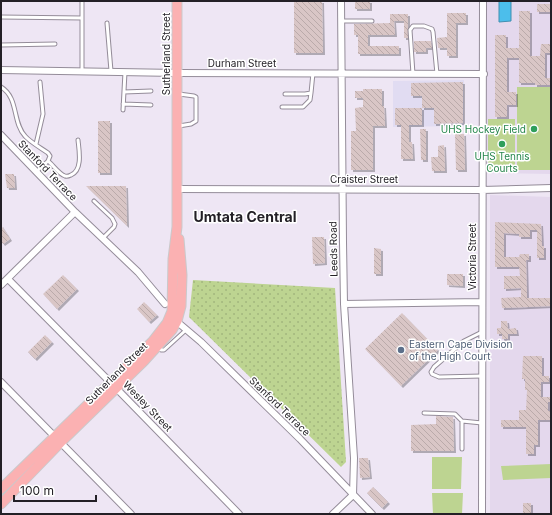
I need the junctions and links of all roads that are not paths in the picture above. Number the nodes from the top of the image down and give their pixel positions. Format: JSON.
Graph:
{"nodes":[{"id":1,"x":82,"y":1,"type":"edge"},
{"id":2,"x":177,"y":1,"type":"edge"},
{"id":3,"x":341,"y":1,"type":"edge"},
{"id":4,"x":483,"y":1,"type":"edge"},
{"id":5,"x":1,"y":17,"type":"edge"},
{"id":6,"x":82,"y":18,"type":"junction"},
{"id":7,"x":342,"y":21,"type":"junction"},
{"id":8,"x":372,"y":21,"type":"dead end"},
{"id":9,"x":107,"y":23,"type":"dead end"},
{"id":10,"x":56,"y":44,"type":"dead end"},
{"id":11,"x":1,"y":45,"type":"edge"},
{"id":12,"x":1,"y":70,"type":"edge"},
{"id":13,"x":82,"y":71,"type":"junction"},
{"id":14,"x":111,"y":71,"type":"junction"},
{"id":15,"x":124,"y":72,"type":"junction"},
{"id":16,"x":177,"y":73,"type":"junction"},
{"id":17,"x":313,"y":73,"type":"junction"},
{"id":18,"x":341,"y":73,"type":"junction"},
{"id":19,"x":413,"y":74,"type":"junction"},
{"id":20,"x":437,"y":74,"type":"junction"},
{"id":21,"x":484,"y":74,"type":"junction"},
{"id":22,"x":40,"y":82,"type":"dead end"},
{"id":23,"x":1,"y":87,"type":"edge"},
{"id":24,"x":124,"y":92,"type":"junction"},
{"id":25,"x":151,"y":92,"type":"dead end"},
{"id":26,"x":311,"y":93,"type":"junction"},
{"id":27,"x":177,"y":94,"type":"junction"},
{"id":28,"x":285,"y":94,"type":"dead end"},
{"id":29,"x":123,"y":104,"type":"junction"},
{"id":30,"x":150,"y":105,"type":"dead end"},
{"id":31,"x":282,"y":107,"type":"dead end"},
{"id":32,"x":123,"y":110,"type":"dead end"},
{"id":33,"x":177,"y":127,"type":"junction"},
{"id":34,"x":1,"y":135,"type":"edge"},
{"id":35,"x":78,"y":140,"type":"dead end"},
{"id":36,"x":36,"y":144,"type":"junction"},
{"id":37,"x":48,"y":161,"type":"junction"},
{"id":38,"x":36,"y":172,"type":"junction"},
{"id":39,"x":551,"y":188,"type":"edge"},
{"id":40,"x":177,"y":189,"type":"junction"},
{"id":41,"x":342,"y":189,"type":"junction"},
{"id":42,"x":482,"y":190,"type":"junction"},
{"id":43,"x":94,"y":201,"type":"dead end"},
{"id":44,"x":75,"y":212,"type":"junction"},
{"id":45,"x":103,"y":238,"type":"junction"},
{"id":46,"x":8,"y":279,"type":"junction"},
{"id":47,"x":1,"y":285,"type":"edge"},
{"id":48,"x":482,"y":302,"type":"junction"},
{"id":49,"x":164,"y":304,"type":"dead end"},
{"id":50,"x":344,"y":304,"type":"junction"},
{"id":51,"x":174,"y":319,"type":"junction"},
{"id":52,"x":187,"y":329,"type":"junction"},
{"id":53,"x":482,"y":332,"type":"junction"},
{"id":54,"x":157,"y":346,"type":"junction"},
{"id":55,"x":482,"y":376,"type":"junction"},
{"id":56,"x":1,"y":382,"type":"edge"},
{"id":57,"x":114,"y":385,"type":"junction"},
{"id":58,"x":424,"y":414,"type":"dead end"},
{"id":59,"x":462,"y":421,"type":"junction"},
{"id":60,"x":482,"y":423,"type":"junction"},
{"id":61,"x":58,"y":439,"type":"junction"},
{"id":62,"x":462,"y":449,"type":"dead end"},
{"id":63,"x":1,"y":490,"type":"edge"},
{"id":64,"x":353,"y":496,"type":"junction"},
{"id":65,"x":1,"y":504,"type":"edge"},
{"id":66,"x":131,"y":514,"type":"edge"},
{"id":67,"x":239,"y":514,"type":"edge"},
{"id":68,"x":333,"y":514,"type":"edge"},
{"id":69,"x":372,"y":514,"type":"edge"},
{"id":70,"x":482,"y":514,"type":"edge"}],
"edges":[{"from":1,"to":6,"type":"lane"},
{"from":2,"to":16,"type":"main road","name":"Sutherland Street"},
{"from":3,"to":7,"type":"street","name":"Leeds Road"},
{"from":4,"to":21,"type":"street","name":"Victoria Street"},
{"from":5,"to":6,"type":"lane"},
{"from":6,"to":13,"type":"lane"},
{"from":7,"to":8,"type":"lane"},
{"from":7,"to":18,"type":"street","name":"Leeds Road"},
{"from":9,"to":14,"type":"lane"},
{"from":10,"to":11,"type":"lane"},
{"from":12,"to":13,"type":"street","name":"Durham Street"},
{"from":13,"to":14,"type":"street","name":"Durham Street"},
{"from":14,"to":15,"type":"street","name":"Durham Street"},
{"from":15,"to":16,"type":"street","name":"Durham Street"},
{"from":15,"to":24,"type":"lane"},
{"from":16,"to":17,"type":"street","name":"Durham Street"},
{"from":16,"to":27,"type":"main road","name":"Sutherland Street"},
{"from":17,"to":18,"type":"street","name":"Durham Street"},
{"from":17,"to":26,"type":"lane"},
{"from":18,"to":19,"type":"street","name":"Durham Street"},
{"from":18,"to":41,"type":"street","name":"Leeds Road"},
{"from":19,"to":20,"type":"street","name":"Durham Street"},
{"from":19,"to":20,"type":"lane"},
{"from":20,"to":21,"type":"street","name":"Durham Street"},
{"from":21,"to":42,"type":"street","name":"Victoria Street"},
{"from":22,"to":36,"type":"lane"},
{"from":23,"to":36,"type":"lane"},
{"from":24,"to":25,"type":"lane"},
{"from":24,"to":29,"type":"lane"},
{"from":26,"to":28,"type":"lane"},
{"from":26,"to":31,"type":"lane"},
{"from":27,"to":33,"type":"main road","name":"Sutherland Street"},
{"from":27,"to":33,"type":"lane"},
{"from":29,"to":30,"type":"lane"},
{"from":29,"to":32,"type":"lane"},
{"from":33,"to":40,"type":"main road","name":"Sutherland Street"},
{"from":34,"to":38,"type":"street","name":"Stanford Terrace"},
{"from":35,"to":37,"type":"lane"},
{"from":36,"to":37,"type":"lane"},
{"from":37,"to":38,"type":"lane"},
{"from":38,"to":44,"type":"street","name":"Stanford Terrace"},
{"from":39,"to":42,"type":"street","name":"Craister Street"},
{"from":40,"to":41,"type":"street","name":"Craister Street"},
{"from":40,"to":51,"type":"main road","name":"Sutherland Street"},
{"from":41,"to":42,"type":"street","name":"Craister Street"},
{"from":41,"to":50,"type":"street","name":"Leeds Road"},
{"from":42,"to":48,"type":"street","name":"Victoria Street"},
{"from":43,"to":45,"type":"lane"},
{"from":44,"to":45,"type":"street","name":"Stanford Terrace"},
{"from":44,"to":46,"type":"street"},
{"from":45,"to":49,"type":"street","name":"Stanford Terrace"},
{"from":46,"to":47,"type":"street"},
{"from":46,"to":57,"type":"street","name":"Wesley Street"},
{"from":48,"to":50,"type":"street"},
{"from":48,"to":53,"type":"street","name":"Victoria Street"},
{"from":50,"to":64,"type":"street","name":"Leeds Road"},
{"from":51,"to":52,"type":"street","name":"Stanford Terrace"},
{"from":51,"to":54,"type":"main road","name":"Sutherland Street"},
{"from":51,"to":57,"type":"main road","name":"Sutherland Street"},
{"from":52,"to":54,"type":"lane"},
{"from":52,"to":64,"type":"street","name":"Stanford Terrace"},
{"from":53,"to":55,"type":"street","name":"Victoria Street"},
{"from":53,"to":55,"type":"lane"},
{"from":54,"to":57,"type":"main road","name":"Sutherland Street"},
{"from":55,"to":60,"type":"street","name":"Victoria Street"},
{"from":56,"to":61,"type":"street"},
{"from":57,"to":61,"type":"main road","name":"Sutherland Street"},
{"from":57,"to":67,"type":"street","name":"Wesley Street"},
{"from":58,"to":59,"type":"lane"},
{"from":59,"to":60,"type":"lane"},
{"from":59,"to":62,"type":"lane"},
{"from":60,"to":70,"type":"street","name":"Victoria Street"},
{"from":61,"to":63,"type":"main road","name":"Sutherland Street"},
{"from":61,"to":65,"type":"main road","name":"Sutherland Street"},
{"from":61,"to":66,"type":"street"},
{"from":64,"to":68,"type":"street"},
{"from":64,"to":69,"type":"street","name":"Stanford Terrace"}]}
